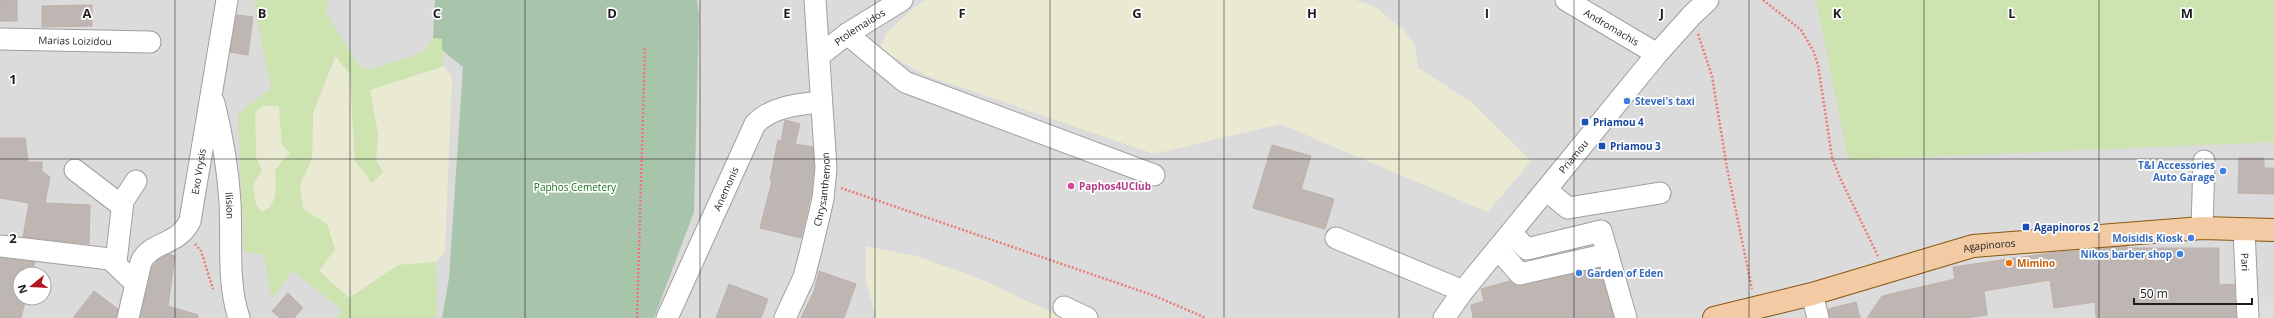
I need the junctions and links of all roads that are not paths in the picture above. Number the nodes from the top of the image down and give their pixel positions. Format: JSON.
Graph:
{"nodes":[{"id":1,"x":227,"y":0,"type":"edge"},
{"id":2,"x":815,"y":0,"type":"edge"},
{"id":3,"x":902,"y":0,"type":"edge"},
{"id":4,"x":1566,"y":0,"type":"edge"},
{"id":5,"x":1708,"y":0,"type":"edge"},
{"id":6,"x":847,"y":34,"type":"junction"},
{"id":7,"x":0,"y":39,"type":"edge"},
{"id":8,"x":150,"y":42,"type":"dead end"},
{"id":9,"x":1657,"y":54,"type":"junction"},
{"id":10,"x":819,"y":56,"type":"junction"},
{"id":11,"x":212,"y":94,"type":"junction"},
{"id":12,"x":821,"y":102,"type":"junction"},
{"id":13,"x":2204,"y":161,"type":"dead end"},
{"id":14,"x":75,"y":170,"type":"dead end"},
{"id":15,"x":1154,"y":175,"type":"dead end"},
{"id":16,"x":136,"y":181,"type":"dead end"},
{"id":17,"x":1546,"y":190,"type":"junction"},
{"id":18,"x":1660,"y":193,"type":"dead end"},
{"id":19,"x":122,"y":206,"type":"junction"},
{"id":20,"x":2202,"y":228,"type":"junction"},
{"id":21,"x":2244,"y":230,"type":"junction"},
{"id":22,"x":2274,"y":230,"type":"edge"},
{"id":23,"x":1336,"y":238,"type":"dead end"},
{"id":24,"x":1505,"y":241,"type":"junction"},
{"id":25,"x":0,"y":246,"type":"edge"},
{"id":26,"x":116,"y":262,"type":"junction"},
{"id":27,"x":135,"y":283,"type":"junction"},
{"id":28,"x":1463,"y":291,"type":"junction"},
{"id":29,"x":1812,"y":294,"type":"junction"},
{"id":30,"x":1064,"y":307,"type":"dead end"},
{"id":31,"x":128,"y":318,"type":"edge"},
{"id":32,"x":239,"y":318,"type":"edge"},
{"id":33,"x":667,"y":318,"type":"edge"},
{"id":34,"x":785,"y":318,"type":"edge"},
{"id":35,"x":1087,"y":318,"type":"edge"},
{"id":36,"x":1444,"y":318,"type":"edge"},
{"id":37,"x":1626,"y":318,"type":"edge"},
{"id":38,"x":1714,"y":318,"type":"edge"},
{"id":39,"x":1818,"y":318,"type":"edge"},
{"id":40,"x":2248,"y":318,"type":"edge"}],
"edges":[{"from":1,"to":11,"type":"street","name":"Exo Vrysis"},
{"from":2,"to":10,"type":"street","name":"Chrysanthemon"},
{"from":3,"to":6,"type":"street","name":"Ptolemaidos"},
{"from":4,"to":9,"type":"street","name":"Andromachis"},
{"from":5,"to":9,"type":"street","name":"Priamou"},
{"from":6,"to":10,"type":"street","name":"Ptolemaidos"},
{"from":6,"to":15,"type":"street"},
{"from":7,"to":8,"type":"street","name":"Marias Loizidou"},
{"from":9,"to":17,"type":"street","name":"Priamou"},
{"from":10,"to":12,"type":"street","name":"Chrysanthemon"},
{"from":11,"to":27,"type":"street","name":"Exo Vrysis"},
{"from":11,"to":32,"type":"street","name":"Ilision"},
{"from":12,"to":33,"type":"street","name":"Anemonis"},
{"from":12,"to":34,"type":"street","name":"Chrysanthemon"},
{"from":13,"to":20,"type":"street"},
{"from":14,"to":19,"type":"street"},
{"from":16,"to":19,"type":"street"},
{"from":17,"to":18,"type":"street"},
{"from":17,"to":24,"type":"street","name":"Priamou"},
{"from":19,"to":26,"type":"street"},
{"from":20,"to":21,"type":"main road","name":"Agapinoros"},
{"from":20,"to":29,"type":"main road","name":"Agapinoros"},
{"from":21,"to":22,"type":"main road","name":"Agapinoros"},
{"from":21,"to":40,"type":"street","name":"Pari"},
{"from":23,"to":28,"type":"street"},
{"from":24,"to":28,"type":"street","name":"Priamou"},
{"from":24,"to":37,"type":"street"},
{"from":25,"to":26,"type":"street"},
{"from":26,"to":27,"type":"street"},
{"from":27,"to":31,"type":"street"},
{"from":28,"to":36,"type":"street","name":"Priamou"},
{"from":29,"to":38,"type":"main road","name":"Agapinoros"},
{"from":29,"to":39,"type":"street"},
{"from":30,"to":35,"type":"street"}]}
